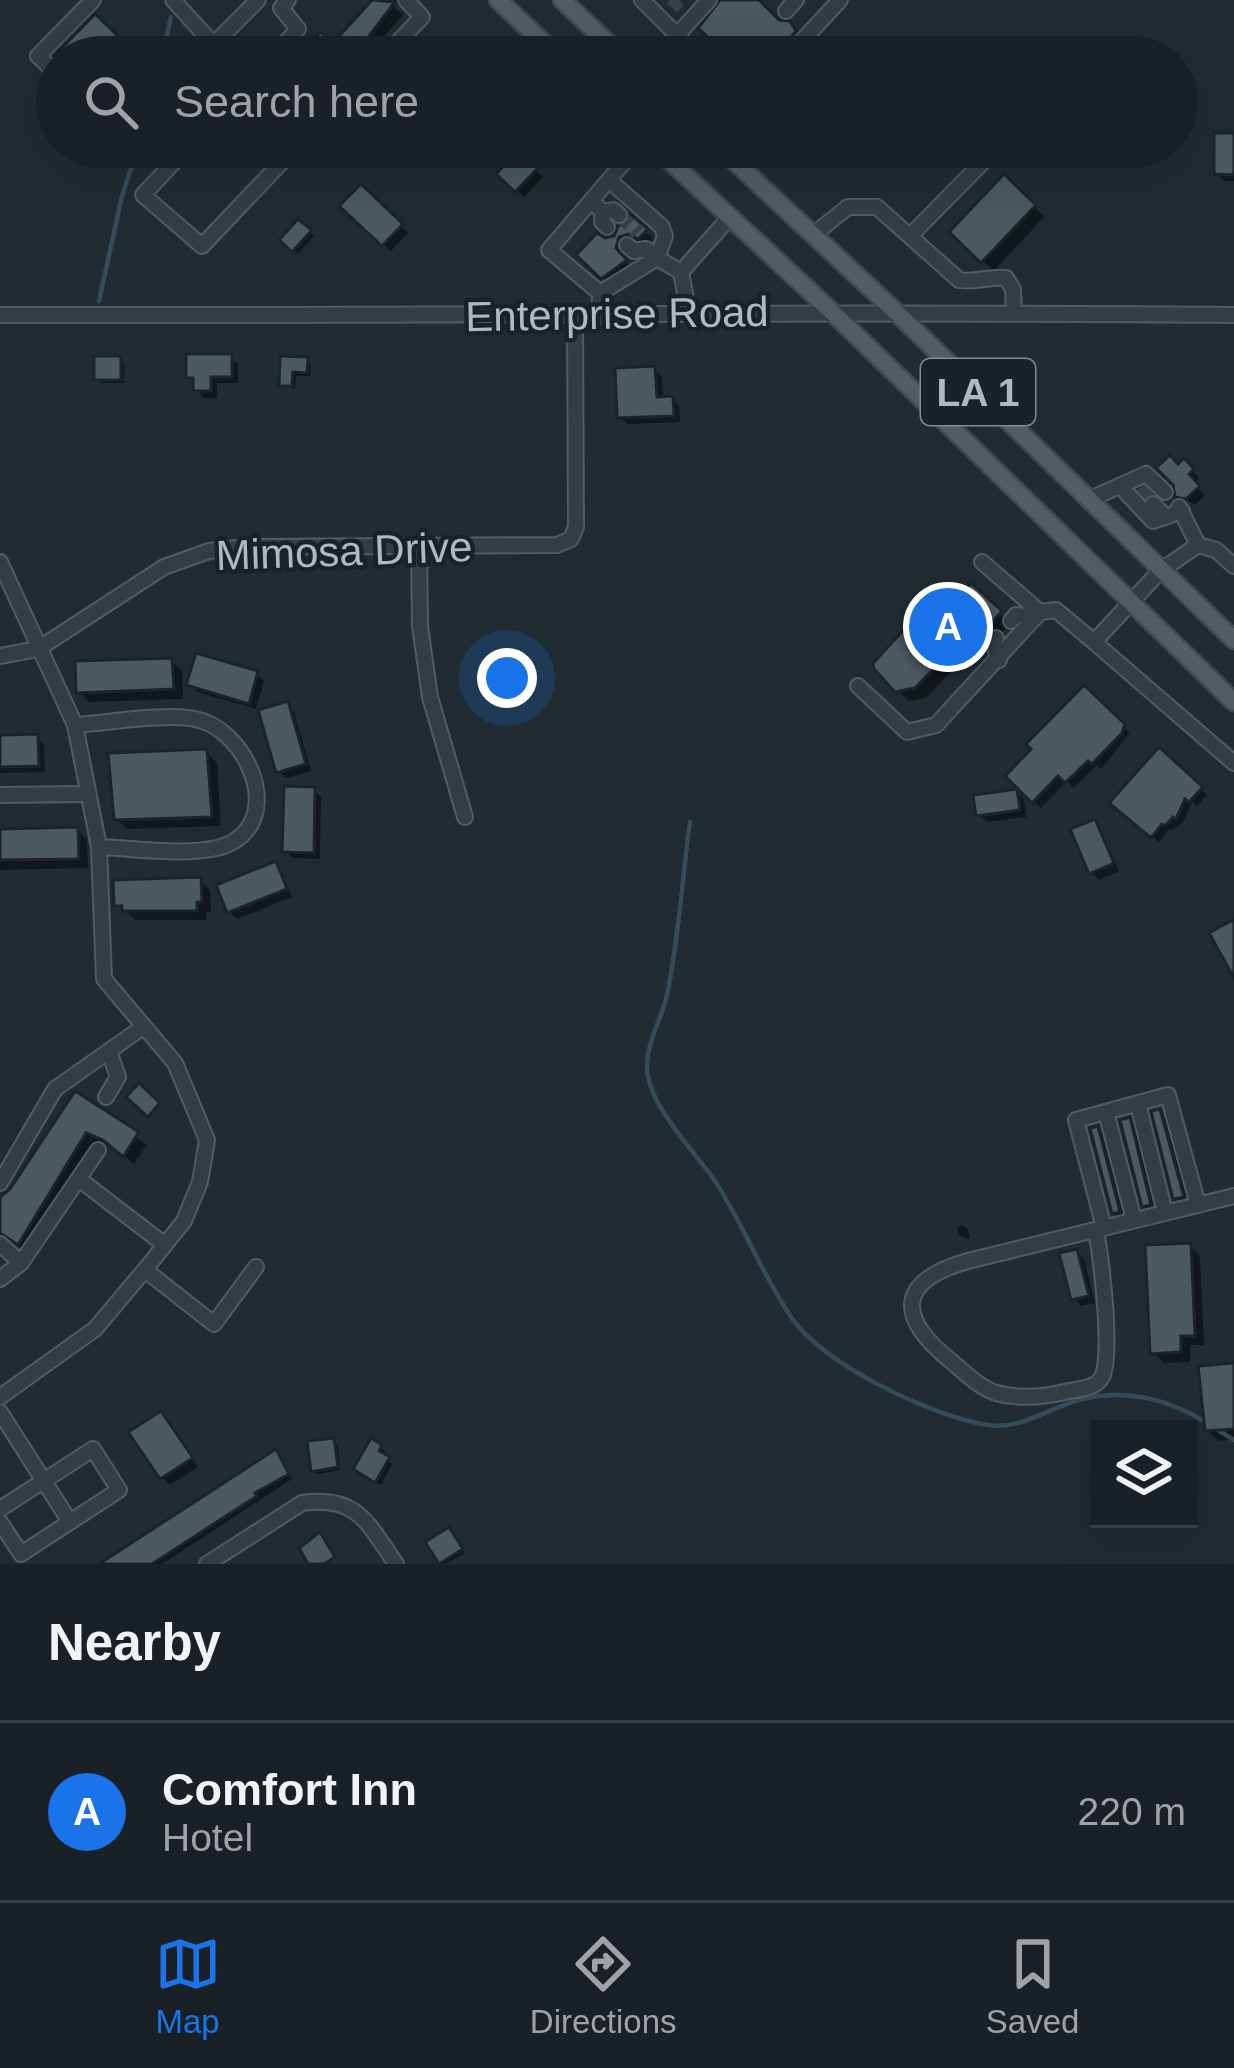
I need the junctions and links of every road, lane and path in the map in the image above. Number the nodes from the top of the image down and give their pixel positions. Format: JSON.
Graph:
{"nodes":[{"id":1,"x":93,"y":0,"type":"edge"},
{"id":2,"x":173,"y":0,"type":"edge"},
{"id":3,"x":258,"y":0,"type":"edge"},
{"id":4,"x":406,"y":0,"type":"edge"},
{"id":5,"x":498,"y":0,"type":"edge"},
{"id":6,"x":562,"y":0,"type":"edge"},
{"id":7,"x":710,"y":0,"type":"edge"},
{"id":8,"x":840,"y":0,"type":"edge"},
{"id":9,"x":280,"y":3,"type":"edge"},
{"id":10,"x":654,"y":5,"type":"edge"},
{"id":11,"x":678,"y":35,"type":"joint"},
{"id":12,"x":58,"y":36,"type":"edge"},
{"id":13,"x":207,"y":36,"type":"edge"},
{"id":14,"x":222,"y":36,"type":"edge"},
{"id":15,"x":292,"y":36,"type":"edge"},
{"id":16,"x":404,"y":36,"type":"edge"},
{"id":17,"x":537,"y":36,"type":"edge"},
{"id":18,"x":601,"y":36,"type":"edge"},
{"id":19,"x":807,"y":36,"type":"edge"},
{"id":20,"x":168,"y":168,"type":"edge"},
{"id":21,"x":276,"y":168,"type":"edge"},
{"id":22,"x":620,"y":168,"type":"edge"},
{"id":23,"x":677,"y":168,"type":"edge"},
{"id":24,"x":742,"y":168,"type":"edge"},
{"id":25,"x":977,"y":168,"type":"edge"},
{"id":26,"x":609,"y":180,"type":"junction"},
{"id":27,"x":600,"y":213,"type":"junction"},
{"id":28,"x":619,"y":215,"type":"tunnel mouth"},
{"id":29,"x":730,"y":218,"type":"junction"},
{"id":30,"x":638,"y":233,"type":"tunnel mouth"},
{"id":31,"x":814,"y":235,"type":"junction"},
{"id":32,"x":911,"y":235,"type":"junction"},
{"id":33,"x":627,"y":245,"type":"tunnel mouth"},
{"id":34,"x":651,"y":253,"type":"junction"},
{"id":35,"x":681,"y":272,"type":"junction"},
{"id":36,"x":600,"y":293,"type":"junction"},
{"id":37,"x":831,"y":311,"type":"junction"},
{"id":38,"x":896,"y":312,"type":"junction"},
{"id":39,"x":1014,"y":313,"type":"junction"},
{"id":40,"x":689,"y":314,"type":"junction"},
{"id":41,"x":0,"y":315,"type":"edge"},
{"id":42,"x":1234,"y":315,"type":"edge"},
{"id":43,"x":575,"y":316,"type":"junction"},
{"id":44,"x":599,"y":316,"type":"junction"},
{"id":45,"x":1130,"y":486,"type":"junction"},
{"id":46,"x":1088,"y":500,"type":"junction"},
{"id":47,"x":1176,"y":511,"type":"junction"},
{"id":48,"x":1198,"y":545,"type":"junction"},
{"id":49,"x":419,"y":546,"type":"junction"},
{"id":50,"x":0,"y":562,"type":"edge"},
{"id":51,"x":982,"y":562,"type":"dead end"},
{"id":52,"x":1234,"y":566,"type":"edge"},
{"id":53,"x":1160,"y":571,"type":"junction"},
{"id":54,"x":1132,"y":600,"type":"junction"},
{"id":55,"x":1038,"y":615,"type":"junction"},
{"id":56,"x":1011,"y":621,"type":"dead end"},
{"id":57,"x":996,"y":638,"type":"dead end"},
{"id":58,"x":1234,"y":640,"type":"edge"},
{"id":59,"x":1094,"y":642,"type":"junction"},
{"id":60,"x":38,"y":649,"type":"junction"},
{"id":61,"x":0,"y":656,"type":"edge"},
{"id":62,"x":999,"y":660,"type":"junction"},
{"id":63,"x":858,"y":686,"type":"dead end"},
{"id":64,"x":1234,"y":702,"type":"edge"},
{"id":65,"x":74,"y":725,"type":"junction"},
{"id":66,"x":1234,"y":763,"type":"edge"},
{"id":67,"x":88,"y":794,"type":"junction"},
{"id":68,"x":0,"y":795,"type":"edge"},
{"id":69,"x":465,"y":817,"type":"dead end"},
{"id":70,"x":99,"y":847,"type":"junction"},
{"id":71,"x":143,"y":1027,"type":"junction"},
{"id":72,"x":109,"y":1052,"type":"junction"},
{"id":73,"x":106,"y":1097,"type":"dead end"},
{"id":74,"x":1138,"y":1104,"type":"junction"},
{"id":75,"x":1106,"y":1112,"type":"junction"},
{"id":76,"x":98,"y":1150,"type":"dead end"},
{"id":77,"x":79,"y":1179,"type":"junction"},
{"id":78,"x":0,"y":1183,"type":"edge"},
{"id":79,"x":1234,"y":1196,"type":"edge"},
{"id":80,"x":1198,"y":1205,"type":"junction"},
{"id":81,"x":1165,"y":1213,"type":"junction"},
{"id":82,"x":1134,"y":1220,"type":"junction"},
{"id":83,"x":1100,"y":1229,"type":"junction"},
{"id":84,"x":0,"y":1244,"type":"edge"},
{"id":85,"x":164,"y":1245,"type":"junction"},
{"id":86,"x":21,"y":1263,"type":"junction"},
{"id":87,"x":256,"y":1267,"type":"dead end"},
{"id":88,"x":145,"y":1270,"type":"junction"},
{"id":89,"x":0,"y":1279,"type":"edge"},
{"id":90,"x":0,"y":1397,"type":"edge"},
{"id":91,"x":0,"y":1412,"type":"edge"},
{"id":92,"x":44,"y":1480,"type":"junction"},
{"id":93,"x":0,"y":1509,"type":"edge"},
{"id":94,"x":0,"y":1522,"type":"edge"},
{"id":95,"x":70,"y":1522,"type":"junction"},
{"id":96,"x":207,"y":1564,"type":"edge"},
{"id":97,"x":396,"y":1564,"type":"edge"}],
"edges":[{"from":1,"to":12,"type":"street"},
{"from":2,"to":13,"type":"street"},
{"from":3,"to":14,"type":"street"},
{"from":4,"to":16,"type":"street"},
{"from":5,"to":17,"type":"main road"},
{"from":6,"to":18,"type":"main road"},
{"from":7,"to":11,"type":"street"},
{"from":8,"to":19,"type":"street"},
{"from":9,"to":15,"type":"street"},
{"from":10,"to":11,"type":"street"},
{"from":20,"to":21,"type":"street"},
{"from":22,"to":26,"type":"street"},
{"from":23,"to":29,"type":"main road","number":"LA 1"},
{"from":24,"to":31,"type":"main road","number":"LA 1"},
{"from":25,"to":32,"type":"street"},
{"from":26,"to":27,"type":"street"},
{"from":26,"to":34,"type":"street"},
{"from":27,"to":28,"type":"street"},
{"from":27,"to":36,"type":"street"},
{"from":29,"to":35,"type":"street"},
{"from":29,"to":37,"type":"main road","number":"LA 1"},
{"from":30,"to":34,"type":"street"},
{"from":31,"to":32,"type":"street"},
{"from":31,"to":38,"type":"main road","number":"LA 1"},
{"from":32,"to":39,"type":"street"},
{"from":33,"to":34,"type":"street"},
{"from":34,"to":35,"type":"street"},
{"from":34,"to":36,"type":"street"},
{"from":35,"to":40,"type":"street"},
{"from":36,"to":44,"type":"street"},
{"from":37,"to":38,"type":"street","name":"Enterprise Road"},
{"from":37,"to":40,"type":"street","name":"Enterprise Road"},
{"from":37,"to":54,"type":"main road","number":"LA 1"},
{"from":38,"to":39,"type":"street","name":"Enterprise Road"},
{"from":38,"to":46,"type":"main road","number":"LA 1"},
{"from":39,"to":42,"type":"street","name":"Enterprise Road"},
{"from":40,"to":44,"type":"street","name":"Enterprise Road"},
{"from":41,"to":43,"type":"street","name":"Enterprise Road"},
{"from":43,"to":44,"type":"street","name":"Enterprise Road"},
{"from":43,"to":49,"type":"street","name":"Mimosa Drive"},
{"from":45,"to":46,"type":"street"},
{"from":45,"to":47,"type":"street"},
{"from":45,"to":47,"type":"street"},
{"from":46,"to":53,"type":"main road","number":"LA 1"},
{"from":47,"to":48,"type":"street"},
{"from":48,"to":52,"type":"street"},
{"from":48,"to":53,"type":"street"},
{"from":49,"to":60,"type":"street","name":"Mimosa Drive"},
{"from":49,"to":69,"type":"street"},
{"from":50,"to":60,"type":"street"},
{"from":51,"to":55,"type":"street"},
{"from":53,"to":54,"type":"street"},
{"from":53,"to":58,"type":"main road","number":"LA 1"},
{"from":54,"to":59,"type":"street"},
{"from":54,"to":64,"type":"main road","number":"LA 1"},
{"from":55,"to":56,"type":"street"},
{"from":55,"to":59,"type":"street"},
{"from":55,"to":62,"type":"street"},
{"from":57,"to":62,"type":"street"},
{"from":59,"to":66,"type":"street"},
{"from":60,"to":61,"type":"street","name":"Mimosa Drive"},
{"from":60,"to":65,"type":"street"},
{"from":62,"to":63,"type":"street"},
{"from":65,"to":67,"type":"street"},
{"from":65,"to":70,"type":"street"},
{"from":67,"to":68,"type":"street"},
{"from":67,"to":70,"type":"street"},
{"from":70,"to":71,"type":"street"},
{"from":71,"to":72,"type":"street"},
{"from":71,"to":85,"type":"street"},
{"from":72,"to":73,"type":"street"},
{"from":72,"to":78,"type":"street"},
{"from":74,"to":75,"type":"street"},
{"from":74,"to":80,"type":"street"},
{"from":74,"to":81,"type":"street"},
{"from":75,"to":82,"type":"street"},
{"from":75,"to":83,"type":"street"},
{"from":76,"to":77,"type":"street"},
{"from":77,"to":85,"type":"street"},
{"from":77,"to":86,"type":"street"},
{"from":79,"to":80,"type":"street"},
{"from":80,"to":81,"type":"street"},
{"from":81,"to":82,"type":"street"},
{"from":82,"to":83,"type":"street"},
{"from":83,"to":83,"type":"street"},
{"from":84,"to":86,"type":"street"},
{"from":85,"to":88,"type":"street"},
{"from":86,"to":89,"type":"street"},
{"from":87,"to":88,"type":"street"},
{"from":88,"to":90,"type":"street"},
{"from":91,"to":92,"type":"street"},
{"from":92,"to":93,"type":"street"},
{"from":92,"to":95,"type":"street"},
{"from":92,"to":95,"type":"street"},
{"from":94,"to":95,"type":"street"},
{"from":96,"to":97,"type":"street"}]}
